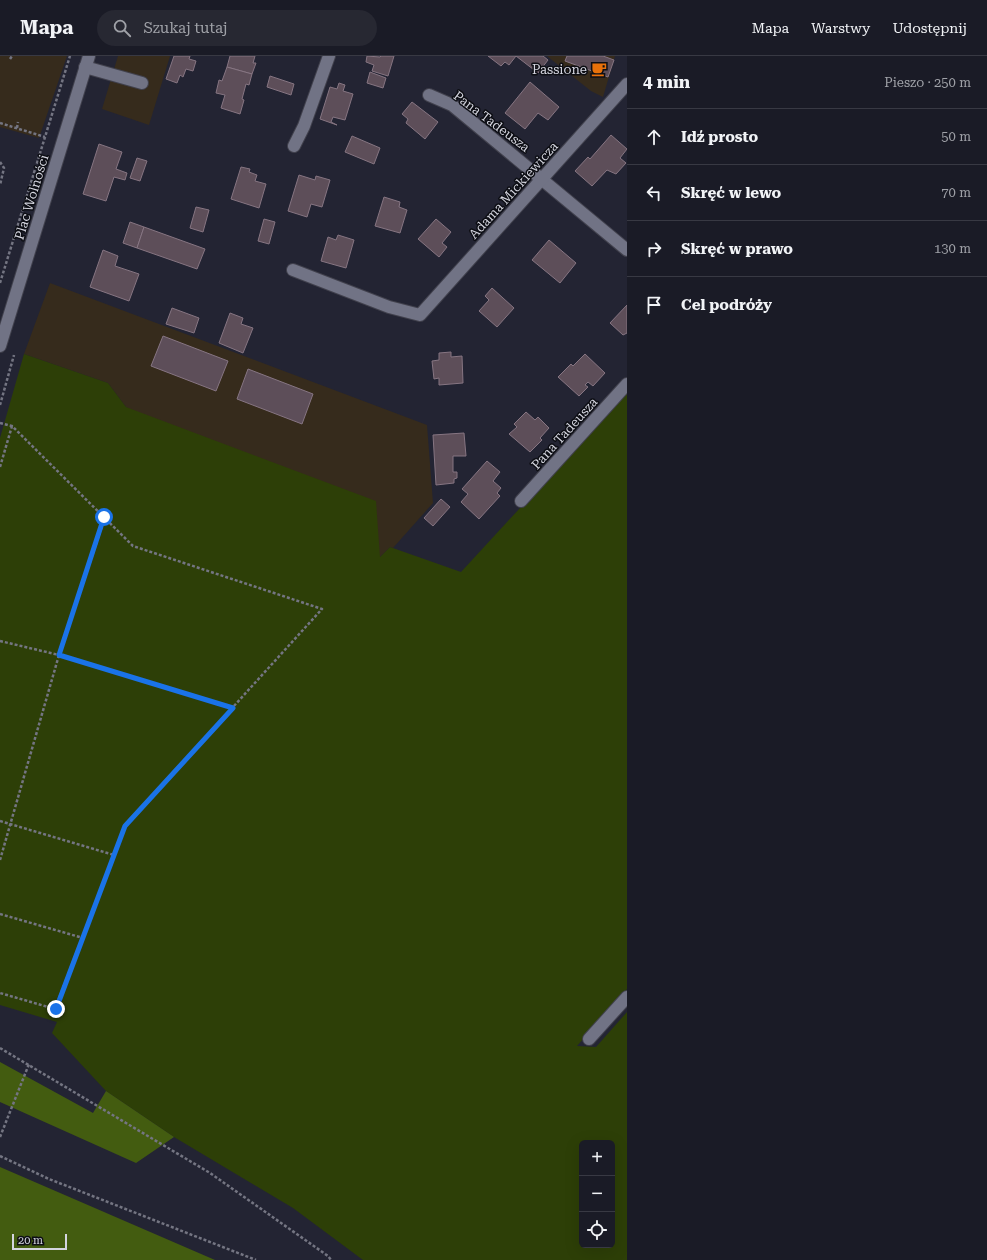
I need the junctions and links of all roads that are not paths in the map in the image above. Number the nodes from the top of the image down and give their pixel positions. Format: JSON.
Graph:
{"nodes":[{"id":1,"x":329,"y":56,"type":"edge"},
{"id":2,"x":87,"y":62,"type":"edge"},
{"id":3,"x":142,"y":83,"type":"dead end"},
{"id":4,"x":627,"y":84,"type":"edge"},
{"id":5,"x":429,"y":95,"type":"dead end"},
{"id":6,"x":294,"y":146,"type":"dead end"},
{"id":7,"x":542,"y":178,"type":"junction"},
{"id":8,"x":627,"y":250,"type":"edge"},
{"id":9,"x":293,"y":270,"type":"dead end"},
{"id":10,"x":0,"y":346,"type":"edge"},
{"id":11,"x":627,"y":384,"type":"edge"},
{"id":12,"x":521,"y":501,"type":"dead end"},
{"id":13,"x":627,"y":997,"type":"edge"},
{"id":14,"x":589,"y":1039,"type":"dead end"}],
"edges":[{"from":1,"to":6,"type":"street"},
{"from":2,"to":3,"type":"street"},
{"from":2,"to":10,"type":"street","name":"Plac Wolności"},
{"from":4,"to":7,"type":"street","name":"Adama Mickiewicza"},
{"from":5,"to":7,"type":"street","name":"Pana Tadeusza"},
{"from":7,"to":8,"type":"street","name":"Pana Tadeusza"},
{"from":7,"to":9,"type":"street","name":"Adama Mickiewicza"},
{"from":11,"to":12,"type":"street","name":"Pana Tadeusza"},
{"from":13,"to":14,"type":"street"}]}
